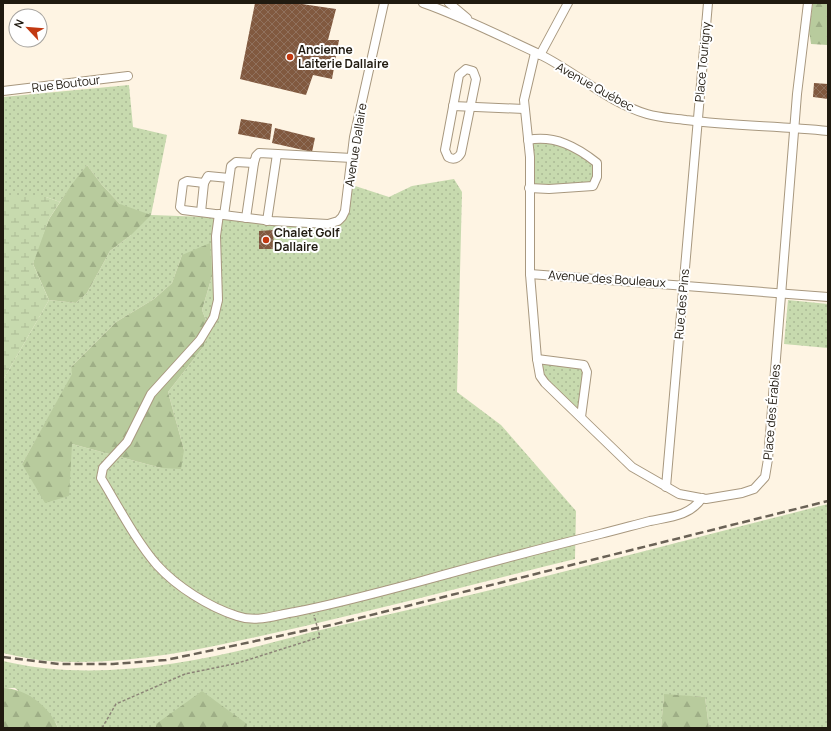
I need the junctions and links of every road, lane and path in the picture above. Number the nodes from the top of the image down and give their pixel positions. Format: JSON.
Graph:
{"nodes":[{"id":1,"x":384,"y":3,"type":"edge"},
{"id":2,"x":422,"y":3,"type":"edge"},
{"id":3,"x":449,"y":3,"type":"edge"},
{"id":4,"x":568,"y":3,"type":"edge"},
{"id":5,"x":708,"y":3,"type":"edge"},
{"id":6,"x":808,"y":3,"type":"edge"},
{"id":7,"x":471,"y":21,"type":"junction"},
{"id":8,"x":537,"y":54,"type":"junction"},
{"id":9,"x":128,"y":76,"type":"dead end"},
{"id":10,"x":3,"y":91,"type":"edge"},
{"id":11,"x":453,"y":106,"type":"junction"},
{"id":12,"x":471,"y":107,"type":"junction"},
{"id":13,"x":524,"y":109,"type":"junction"},
{"id":14,"x":699,"y":121,"type":"junction"},
{"id":15,"x":795,"y":128,"type":"junction"},
{"id":16,"x":828,"y":131,"type":"edge"},
{"id":17,"x":528,"y":140,"type":"junction"},
{"id":18,"x":277,"y":154,"type":"junction"},
{"id":19,"x":352,"y":158,"type":"junction"},
{"id":20,"x":254,"y":163,"type":"junction"},
{"id":21,"x":229,"y":178,"type":"junction"},
{"id":22,"x":204,"y":183,"type":"junction"},
{"id":23,"x":529,"y":188,"type":"junction"},
{"id":24,"x":201,"y":212,"type":"junction"},
{"id":25,"x":221,"y":215,"type":"junction"},
{"id":26,"x":246,"y":218,"type":"junction"},
{"id":27,"x":270,"y":221,"type":"junction"},
{"id":28,"x":530,"y":274,"type":"junction"},
{"id":29,"x":684,"y":286,"type":"junction"},
{"id":30,"x":783,"y":294,"type":"junction"},
{"id":31,"x":828,"y":297,"type":"edge"},
{"id":32,"x":536,"y":359,"type":"junction"},
{"id":33,"x":581,"y":417,"type":"junction"},
{"id":34,"x":666,"y":487,"type":"junction"},
{"id":35,"x":702,"y":498,"type":"junction"},
{"id":36,"x":312,"y":609,"type":"junction"},
{"id":37,"x":102,"y":728,"type":"edge"}],
"edges":[{"from":1,"to":19,"type":"street","name":"Avenue Dallaire"},
{"from":2,"to":7,"type":"street","name":"Avenue Québec"},
{"from":3,"to":7,"type":"street"},
{"from":4,"to":8,"type":"street"},
{"from":5,"to":14,"type":"street","name":"Place Tourigny"},
{"from":6,"to":15,"type":"street","name":"Place des Érables"},
{"from":7,"to":8,"type":"street","name":"Avenue Québec"},
{"from":8,"to":13,"type":"street","name":"Place des Érables"},
{"from":8,"to":14,"type":"street","name":"Avenue Québec"},
{"from":9,"to":10,"type":"street","name":"Rue Boutour"},
{"from":11,"to":12,"type":"street"},
{"from":11,"to":12,"type":"street"},
{"from":11,"to":12,"type":"street"},
{"from":12,"to":13,"type":"street"},
{"from":13,"to":17,"type":"street","name":"Place des Érables"},
{"from":14,"to":15,"type":"street","name":"Avenue Québec"},
{"from":14,"to":29,"type":"street","name":"Rue des Pins"},
{"from":15,"to":16,"type":"street","name":"Avenue Québec"},
{"from":15,"to":30,"type":"street","name":"Place des Érables"},
{"from":17,"to":23,"type":"street","name":"Place des Érables"},
{"from":17,"to":23,"type":"street"},
{"from":18,"to":19,"type":"street"},
{"from":18,"to":20,"type":"street"},
{"from":18,"to":27,"type":"street"},
{"from":19,"to":27,"type":"street","name":"Avenue Dallaire"},
{"from":20,"to":21,"type":"street"},
{"from":20,"to":26,"type":"street"},
{"from":21,"to":22,"type":"street"},
{"from":21,"to":25,"type":"street"},
{"from":22,"to":24,"type":"street"},
{"from":22,"to":24,"type":"street"},
{"from":23,"to":28,"type":"street","name":"Place des Érables"},
{"from":24,"to":25,"type":"street"},
{"from":25,"to":26,"type":"street"},
{"from":25,"to":36,"type":"street"},
{"from":26,"to":27,"type":"street"},
{"from":28,"to":29,"type":"street","name":"Avenue des Bouleaux"},
{"from":28,"to":32,"type":"street","name":"Place des Érables"},
{"from":29,"to":30,"type":"street","name":"Avenue des Bouleaux"},
{"from":29,"to":34,"type":"street","name":"Rue des Pins"},
{"from":30,"to":31,"type":"street","name":"Avenue des Bouleaux"},
{"from":30,"to":35,"type":"street","name":"Place des Érables"},
{"from":32,"to":33,"type":"street","name":"Place des Érables"},
{"from":32,"to":33,"type":"street"},
{"from":33,"to":34,"type":"street","name":"Place des Érables"},
{"from":34,"to":35,"type":"street","name":"Place des Érables"},
{"from":35,"to":36,"type":"street"},
{"from":36,"to":37,"type":"path"}]}
